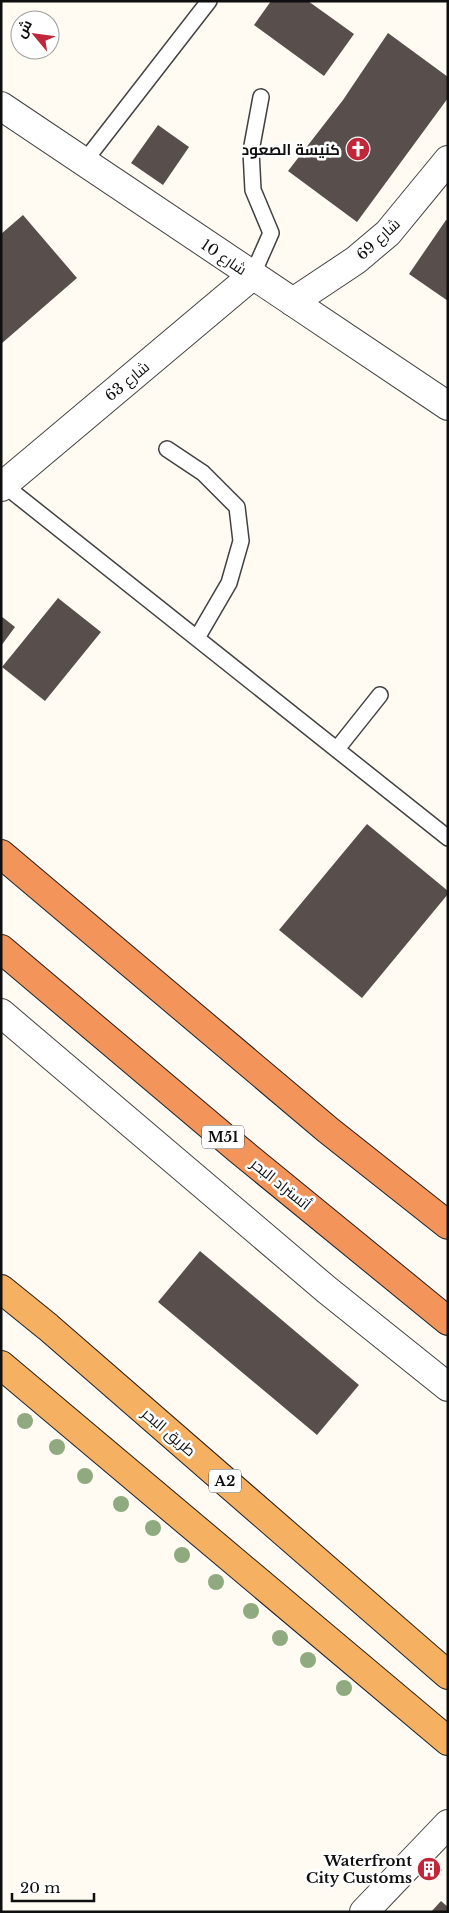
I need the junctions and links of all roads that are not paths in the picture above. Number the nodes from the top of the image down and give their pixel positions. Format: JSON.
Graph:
{"nodes":[{"id":1,"x":209,"y":1,"type":"edge"},
{"id":2,"x":261,"y":97,"type":"dead end"},
{"id":3,"x":1,"y":106,"type":"edge"},
{"id":4,"x":448,"y":160,"type":"edge"},
{"id":5,"x":84,"y":162,"type":"junction"},
{"id":6,"x":252,"y":276,"type":"junction"},
{"id":7,"x":293,"y":302,"type":"junction"},
{"id":8,"x":448,"y":406,"type":"edge"},
{"id":9,"x":167,"y":449,"type":"dead end"},
{"id":10,"x":3,"y":486,"type":"edge"},
{"id":11,"x":197,"y":638,"type":"junction"},
{"id":12,"x":380,"y":695,"type":"dead end"},
{"id":13,"x":337,"y":749,"type":"junction"},
{"id":14,"x":448,"y":838,"type":"edge"},
{"id":15,"x":1,"y":854,"type":"edge"},
{"id":16,"x":1,"y":949,"type":"edge"},
{"id":17,"x":1,"y":1013,"type":"edge"},
{"id":18,"x":448,"y":1225,"type":"edge"},
{"id":19,"x":1,"y":1289,"type":"edge"},
{"id":20,"x":448,"y":1321,"type":"edge"},
{"id":21,"x":1,"y":1365,"type":"edge"},
{"id":22,"x":448,"y":1387,"type":"edge"},
{"id":23,"x":448,"y":1676,"type":"edge"},
{"id":24,"x":448,"y":1741,"type":"edge"},
{"id":25,"x":448,"y":1824,"type":"edge"},
{"id":26,"x":364,"y":1912,"type":"edge"}],
"edges":[{"from":1,"to":5,"type":"lane"},
{"from":2,"to":6,"type":"lane"},
{"from":3,"to":5,"type":"street","name":"شارع 10"},
{"from":4,"to":7,"type":"street","name":"شارع 69"},
{"from":5,"to":6,"type":"street","name":"شارع 10"},
{"from":6,"to":7,"type":"street","name":"شارع 10"},
{"from":6,"to":10,"type":"street","name":"شارع 63"},
{"from":7,"to":8,"type":"street","name":"شارع 10"},
{"from":9,"to":11,"type":"lane"},
{"from":10,"to":11,"type":"lane"},
{"from":11,"to":13,"type":"lane"},
{"from":12,"to":13,"type":"lane"},
{"from":13,"to":14,"type":"lane"},
{"from":15,"to":18,"type":"highway"},
{"from":16,"to":20,"type":"highway","name":"أتستراد البحر","number":"M51"},
{"from":17,"to":22,"type":"street"},
{"from":19,"to":23,"type":"highway","name":"طريق البحر","number":"A2"},
{"from":21,"to":24,"type":"highway"},
{"from":25,"to":26,"type":"street"}]}
